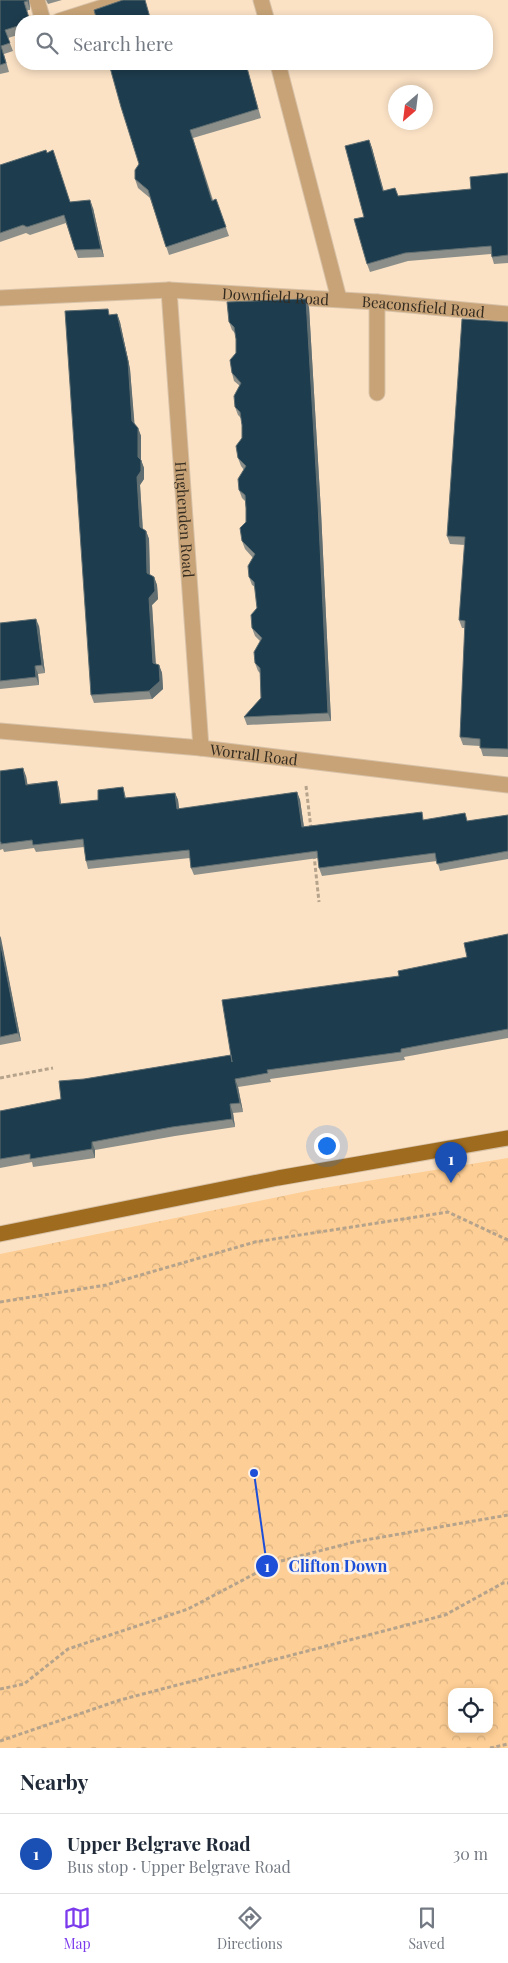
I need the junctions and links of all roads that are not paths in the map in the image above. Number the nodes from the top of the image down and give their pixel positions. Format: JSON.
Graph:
{"nodes":[{"id":1,"x":37,"y":0,"type":"edge"},
{"id":2,"x":125,"y":0,"type":"edge"},
{"id":3,"x":261,"y":0,"type":"edge"},
{"id":4,"x":41,"y":15,"type":"edge"},
{"id":5,"x":78,"y":15,"type":"edge"},
{"id":6,"x":265,"y":15,"type":"edge"},
{"id":7,"x":280,"y":70,"type":"edge"},
{"id":8,"x":169,"y":290,"type":"junction"},
{"id":9,"x":0,"y":298,"type":"edge"},
{"id":10,"x":339,"y":299,"type":"junction"},
{"id":11,"x":377,"y":302,"type":"junction"},
{"id":12,"x":508,"y":314,"type":"edge"},
{"id":13,"x":377,"y":393,"type":"dead end"},
{"id":14,"x":0,"y":731,"type":"edge"},
{"id":15,"x":201,"y":748,"type":"junction"},
{"id":16,"x":508,"y":785,"type":"edge"},
{"id":17,"x":508,"y":1138,"type":"edge"},
{"id":18,"x":0,"y":1234,"type":"edge"}],
"edges":[{"from":1,"to":4,"type":"street"},
{"from":2,"to":5,"type":"street"},
{"from":3,"to":6,"type":"street"},
{"from":7,"to":10,"type":"street","name":"Downfield Road"},
{"from":8,"to":9,"type":"street","name":"Downfield Road"},
{"from":8,"to":10,"type":"street","name":"Downfield Road"},
{"from":8,"to":15,"type":"street","name":"Hughenden Road"},
{"from":10,"to":11,"type":"street","name":"Beaconsfield Road"},
{"from":11,"to":12,"type":"street","name":"Beaconsfield Road"},
{"from":11,"to":13,"type":"street"},
{"from":14,"to":15,"type":"street","name":"Worrall Road"},
{"from":15,"to":16,"type":"street","name":"Worrall Road"},
{"from":17,"to":18,"type":"main road"}]}
